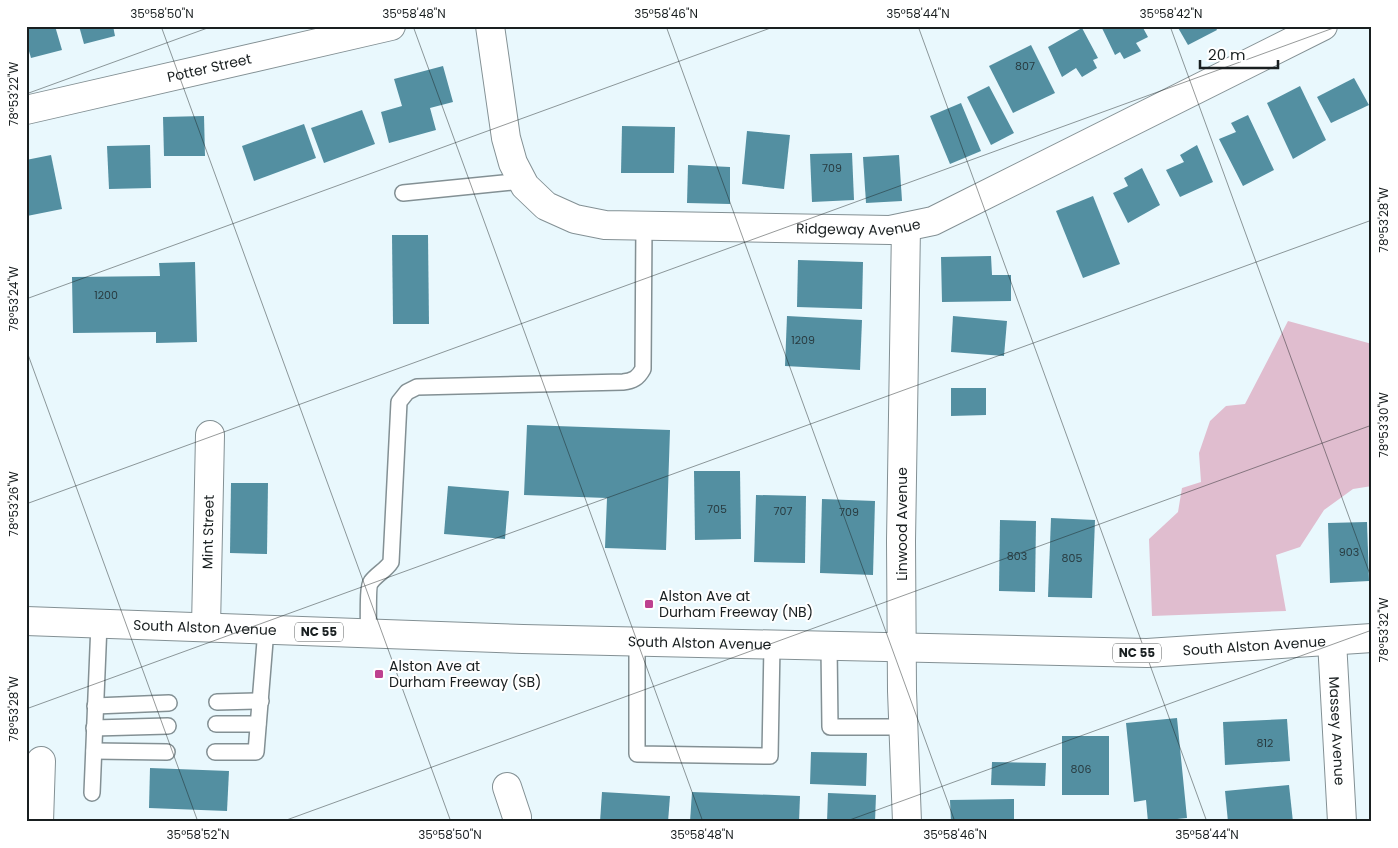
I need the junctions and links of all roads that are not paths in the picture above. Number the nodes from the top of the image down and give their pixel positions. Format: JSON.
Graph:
{"nodes":[{"id":1,"x":391,"y":26,"type":"edge"},
{"id":2,"x":490,"y":26,"type":"edge"},
{"id":3,"x":1322,"y":26,"type":"edge"},
{"id":4,"x":26,"y":110,"type":"edge"},
{"id":5,"x":522,"y":181,"type":"junction"},
{"id":6,"x":403,"y":193,"type":"dead end"},
{"id":7,"x":644,"y":225,"type":"junction"},
{"id":8,"x":906,"y":227,"type":"junction"},
{"id":9,"x":210,"y":435,"type":"dead end"},
{"id":10,"x":26,"y":621,"type":"edge"},
{"id":11,"x":100,"y":624,"type":"junction"},
{"id":12,"x":206,"y":628,"type":"junction"},
{"id":13,"x":266,"y":629,"type":"junction"},
{"id":14,"x":368,"y":634,"type":"junction"},
{"id":15,"x":1372,"y":638,"type":"edge"},
{"id":16,"x":1332,"y":641,"type":"junction"},
{"id":17,"x":637,"y":642,"type":"junction"},
{"id":18,"x":772,"y":645,"type":"junction"},
{"id":19,"x":829,"y":646,"type":"junction"},
{"id":20,"x":902,"y":648,"type":"junction"},
{"id":21,"x":261,"y":700,"type":"junction"},
{"id":22,"x":217,"y":702,"type":"dead end"},
{"id":23,"x":169,"y":703,"type":"dead end"},
{"id":24,"x":95,"y":706,"type":"junction"},
{"id":25,"x":216,"y":724,"type":"dead end"},
{"id":26,"x":258,"y":724,"type":"junction"},
{"id":27,"x":168,"y":726,"type":"dead end"},
{"id":28,"x":904,"y":727,"type":"junction"},
{"id":29,"x":94,"y":728,"type":"junction"},
{"id":30,"x":94,"y":751,"type":"junction"},
{"id":31,"x":167,"y":752,"type":"dead end"},
{"id":32,"x":215,"y":752,"type":"dead end"},
{"id":33,"x":41,"y":761,"type":"dead end"},
{"id":34,"x":507,"y":787,"type":"dead end"},
{"id":35,"x":92,"y":793,"type":"dead end"},
{"id":36,"x":39,"y":822,"type":"edge"},
{"id":37,"x":517,"y":822,"type":"edge"},
{"id":38,"x":907,"y":822,"type":"edge"},
{"id":39,"x":1342,"y":822,"type":"edge"}],
"edges":[{"from":1,"to":4,"type":"street","name":"Potter Street"},
{"from":2,"to":5,"type":"street","name":"Ridgeway Avenue"},
{"from":3,"to":8,"type":"street","name":"Ridgeway Avenue"},
{"from":5,"to":6,"type":"lane"},
{"from":5,"to":7,"type":"street","name":"Ridgeway Avenue"},
{"from":7,"to":8,"type":"street","name":"Ridgeway Avenue"},
{"from":7,"to":14,"type":"lane"},
{"from":8,"to":20,"type":"street","name":"Linwood Avenue"},
{"from":9,"to":12,"type":"street","name":"Mint Street"},
{"from":10,"to":11,"type":"street","name":"South Alston Avenue","number":"NC 55"},
{"from":11,"to":12,"type":"street","name":"South Alston Avenue","number":"NC 55"},
{"from":11,"to":24,"type":"lane"},
{"from":12,"to":13,"type":"street","name":"South Alston Avenue","number":"NC 55"},
{"from":13,"to":14,"type":"street","name":"South Alston Avenue","number":"NC 55"},
{"from":13,"to":21,"type":"lane"},
{"from":14,"to":17,"type":"street","name":"South Alston Avenue","number":"NC 55"},
{"from":15,"to":16,"type":"street","name":"South Alston Avenue","number":"NC 55"},
{"from":16,"to":20,"type":"street","name":"South Alston Avenue","number":"NC 55"},
{"from":16,"to":39,"type":"street","name":"Massey Avenue"},
{"from":17,"to":18,"type":"street","name":"South Alston Avenue","number":"NC 55"},
{"from":17,"to":18,"type":"lane"},
{"from":18,"to":19,"type":"street","name":"South Alston Avenue","number":"NC 55"},
{"from":19,"to":20,"type":"street","name":"South Alston Avenue","number":"NC 55"},
{"from":19,"to":28,"type":"lane"},
{"from":20,"to":28,"type":"street","name":"Linwood Avenue"},
{"from":21,"to":22,"type":"lane"},
{"from":21,"to":26,"type":"lane"},
{"from":23,"to":24,"type":"lane"},
{"from":24,"to":29,"type":"lane"},
{"from":25,"to":26,"type":"lane"},
{"from":26,"to":32,"type":"lane"},
{"from":27,"to":29,"type":"lane"},
{"from":28,"to":38,"type":"street","name":"Linwood Avenue"},
{"from":29,"to":30,"type":"lane"},
{"from":30,"to":31,"type":"lane"},
{"from":30,"to":35,"type":"lane"},
{"from":33,"to":36,"type":"street"},
{"from":34,"to":37,"type":"street"}]}
